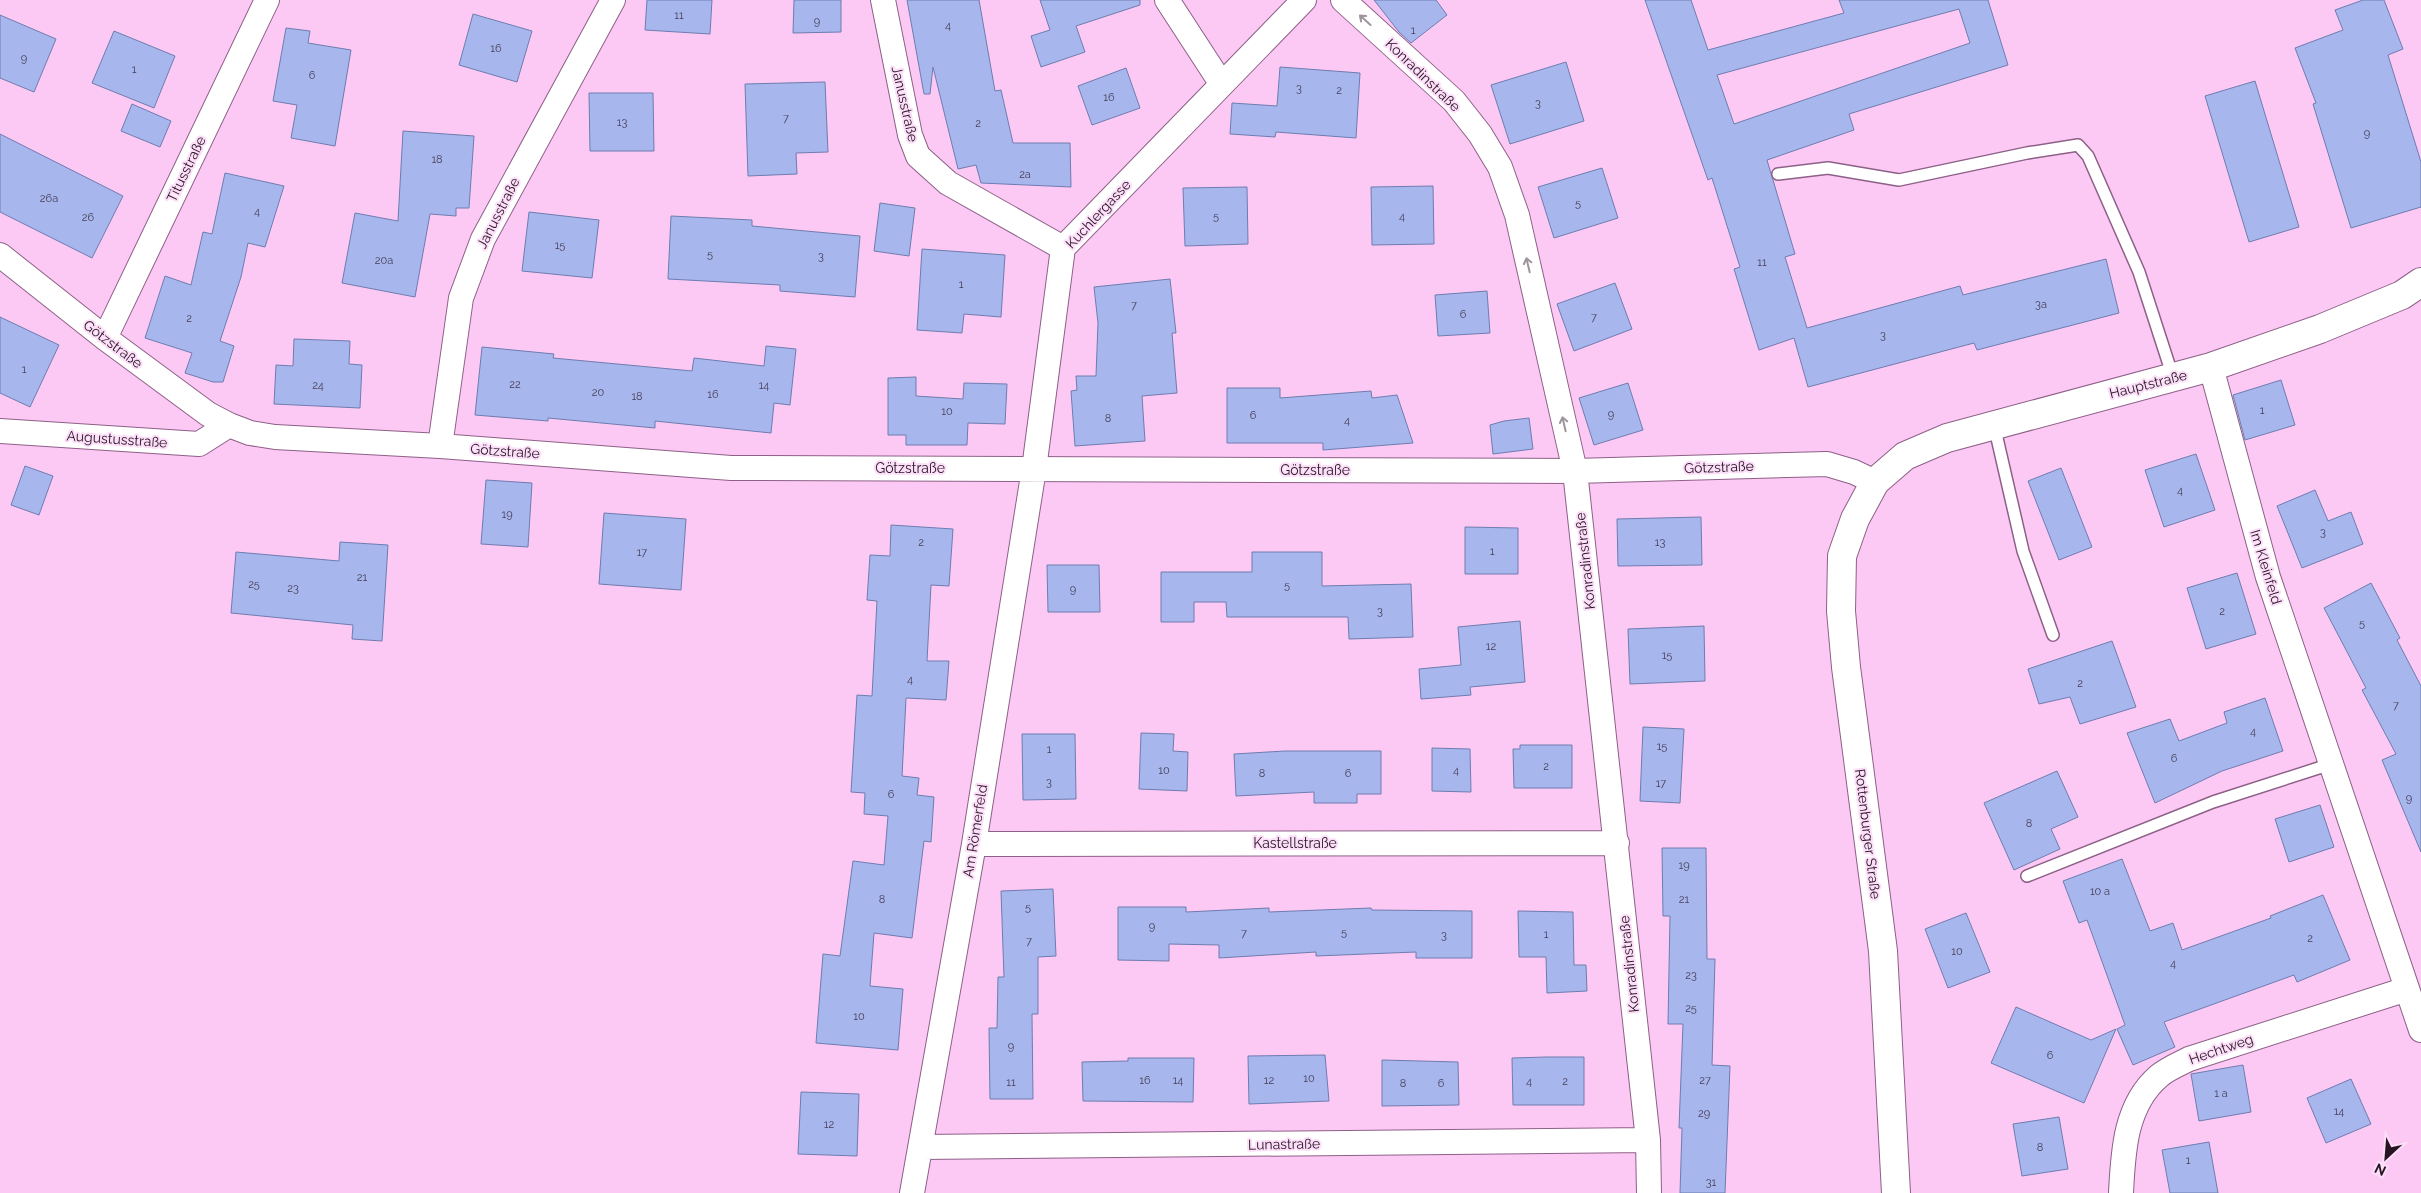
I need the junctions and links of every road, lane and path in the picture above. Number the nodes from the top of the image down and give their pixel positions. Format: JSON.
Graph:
{"nodes":[{"id":1,"x":266,"y":0,"type":"edge"},
{"id":2,"x":613,"y":0,"type":"edge"},
{"id":3,"x":883,"y":0,"type":"edge"},
{"id":4,"x":1168,"y":0,"type":"edge"},
{"id":5,"x":1304,"y":0,"type":"edge"},
{"id":6,"x":1343,"y":0,"type":"edge"},
{"id":7,"x":1221,"y":83,"type":"junction"},
{"id":8,"x":1778,"y":174,"type":"dead end"},
{"id":9,"x":1063,"y":248,"type":"junction"},
{"id":10,"x":0,"y":254,"type":"edge"},
{"id":11,"x":2421,"y":282,"type":"edge"},
{"id":12,"x":105,"y":338,"type":"junction"},
{"id":13,"x":2211,"y":367,"type":"junction"},
{"id":14,"x":2173,"y":379,"type":"junction"},
{"id":15,"x":228,"y":425,"type":"junction"},
{"id":16,"x":1994,"y":425,"type":"junction"},
{"id":17,"x":0,"y":431,"type":"edge"},
{"id":18,"x":440,"y":446,"type":"junction"},
{"id":19,"x":1034,"y":469,"type":"junction"},
{"id":20,"x":1575,"y":471,"type":"junction"},
{"id":21,"x":1875,"y":482,"type":"junction"},
{"id":22,"x":2053,"y":635,"type":"dead end"},
{"id":23,"x":2331,"y":764,"type":"junction"},
{"id":24,"x":1617,"y":843,"type":"junction"},
{"id":25,"x":974,"y":844,"type":"junction"},
{"id":26,"x":2026,"y":876,"type":"dead end"},
{"id":27,"x":2407,"y":989,"type":"junction"},
{"id":28,"x":2421,"y":1030,"type":"edge"},
{"id":29,"x":1648,"y":1140,"type":"junction"},
{"id":30,"x":920,"y":1147,"type":"junction"},
{"id":31,"x":912,"y":1193,"type":"edge"},
{"id":32,"x":1649,"y":1193,"type":"edge"},
{"id":33,"x":1896,"y":1193,"type":"edge"},
{"id":34,"x":2121,"y":1193,"type":"edge"}],
"edges":[{"from":1,"to":12,"type":"street","name":"Titusstraße"},
{"from":2,"to":18,"type":"street","name":"Janusstraße"},
{"from":3,"to":9,"type":"street","name":"Janusstraße"},
{"from":4,"to":7,"type":"street"},
{"from":5,"to":7,"type":"street","name":"Kuchlergasse"},
{"from":20,"to":6,"type":"street","name":"Konradinstraße","one_way":true},
{"from":7,"to":9,"type":"street","name":"Kuchlergasse"},
{"from":8,"to":14,"type":"lane"},
{"from":9,"to":19,"type":"street","name":"Kuchlergasse"},
{"from":10,"to":12,"type":"street","name":"Götzstraße"},
{"from":11,"to":13,"type":"street","name":"Hauptstraße"},
{"from":12,"to":15,"type":"street","name":"Götzstraße"},
{"from":13,"to":14,"type":"street","name":"Hauptstraße"},
{"from":13,"to":23,"type":"street","name":"Im Kleinfeld"},
{"from":14,"to":16,"type":"street","name":"Hauptstraße"},
{"from":15,"to":17,"type":"street","name":"Augustusstraße"},
{"from":15,"to":18,"type":"street","name":"Götzstraße"},
{"from":16,"to":21,"type":"street","name":"Hauptstraße"},
{"from":16,"to":22,"type":"lane"},
{"from":18,"to":19,"type":"street","name":"Götzstraße"},
{"from":19,"to":20,"type":"street","name":"Götzstraße"},
{"from":19,"to":25,"type":"street","name":"Am Römerfeld"},
{"from":20,"to":21,"type":"street","name":"Götzstraße"},
{"from":20,"to":24,"type":"street","name":"Konradinstraße"},
{"from":21,"to":33,"type":"street","name":"Rottenburger Straße"},
{"from":23,"to":26,"type":"lane"},
{"from":23,"to":27,"type":"street","name":"Im Kleinfeld"},
{"from":24,"to":25,"type":"street","name":"Kastellstraße"},
{"from":24,"to":29,"type":"street","name":"Konradinstraße"},
{"from":25,"to":30,"type":"street","name":"Am Römerfeld"},
{"from":27,"to":28,"type":"street","name":"Im Kleinfeld"},
{"from":27,"to":34,"type":"street","name":"Hechtweg"},
{"from":29,"to":30,"type":"street","name":"Lunastraße"},
{"from":29,"to":32,"type":"street","name":"Konradinstraße"},
{"from":30,"to":31,"type":"street","name":"Am Römerfeld"}]}
